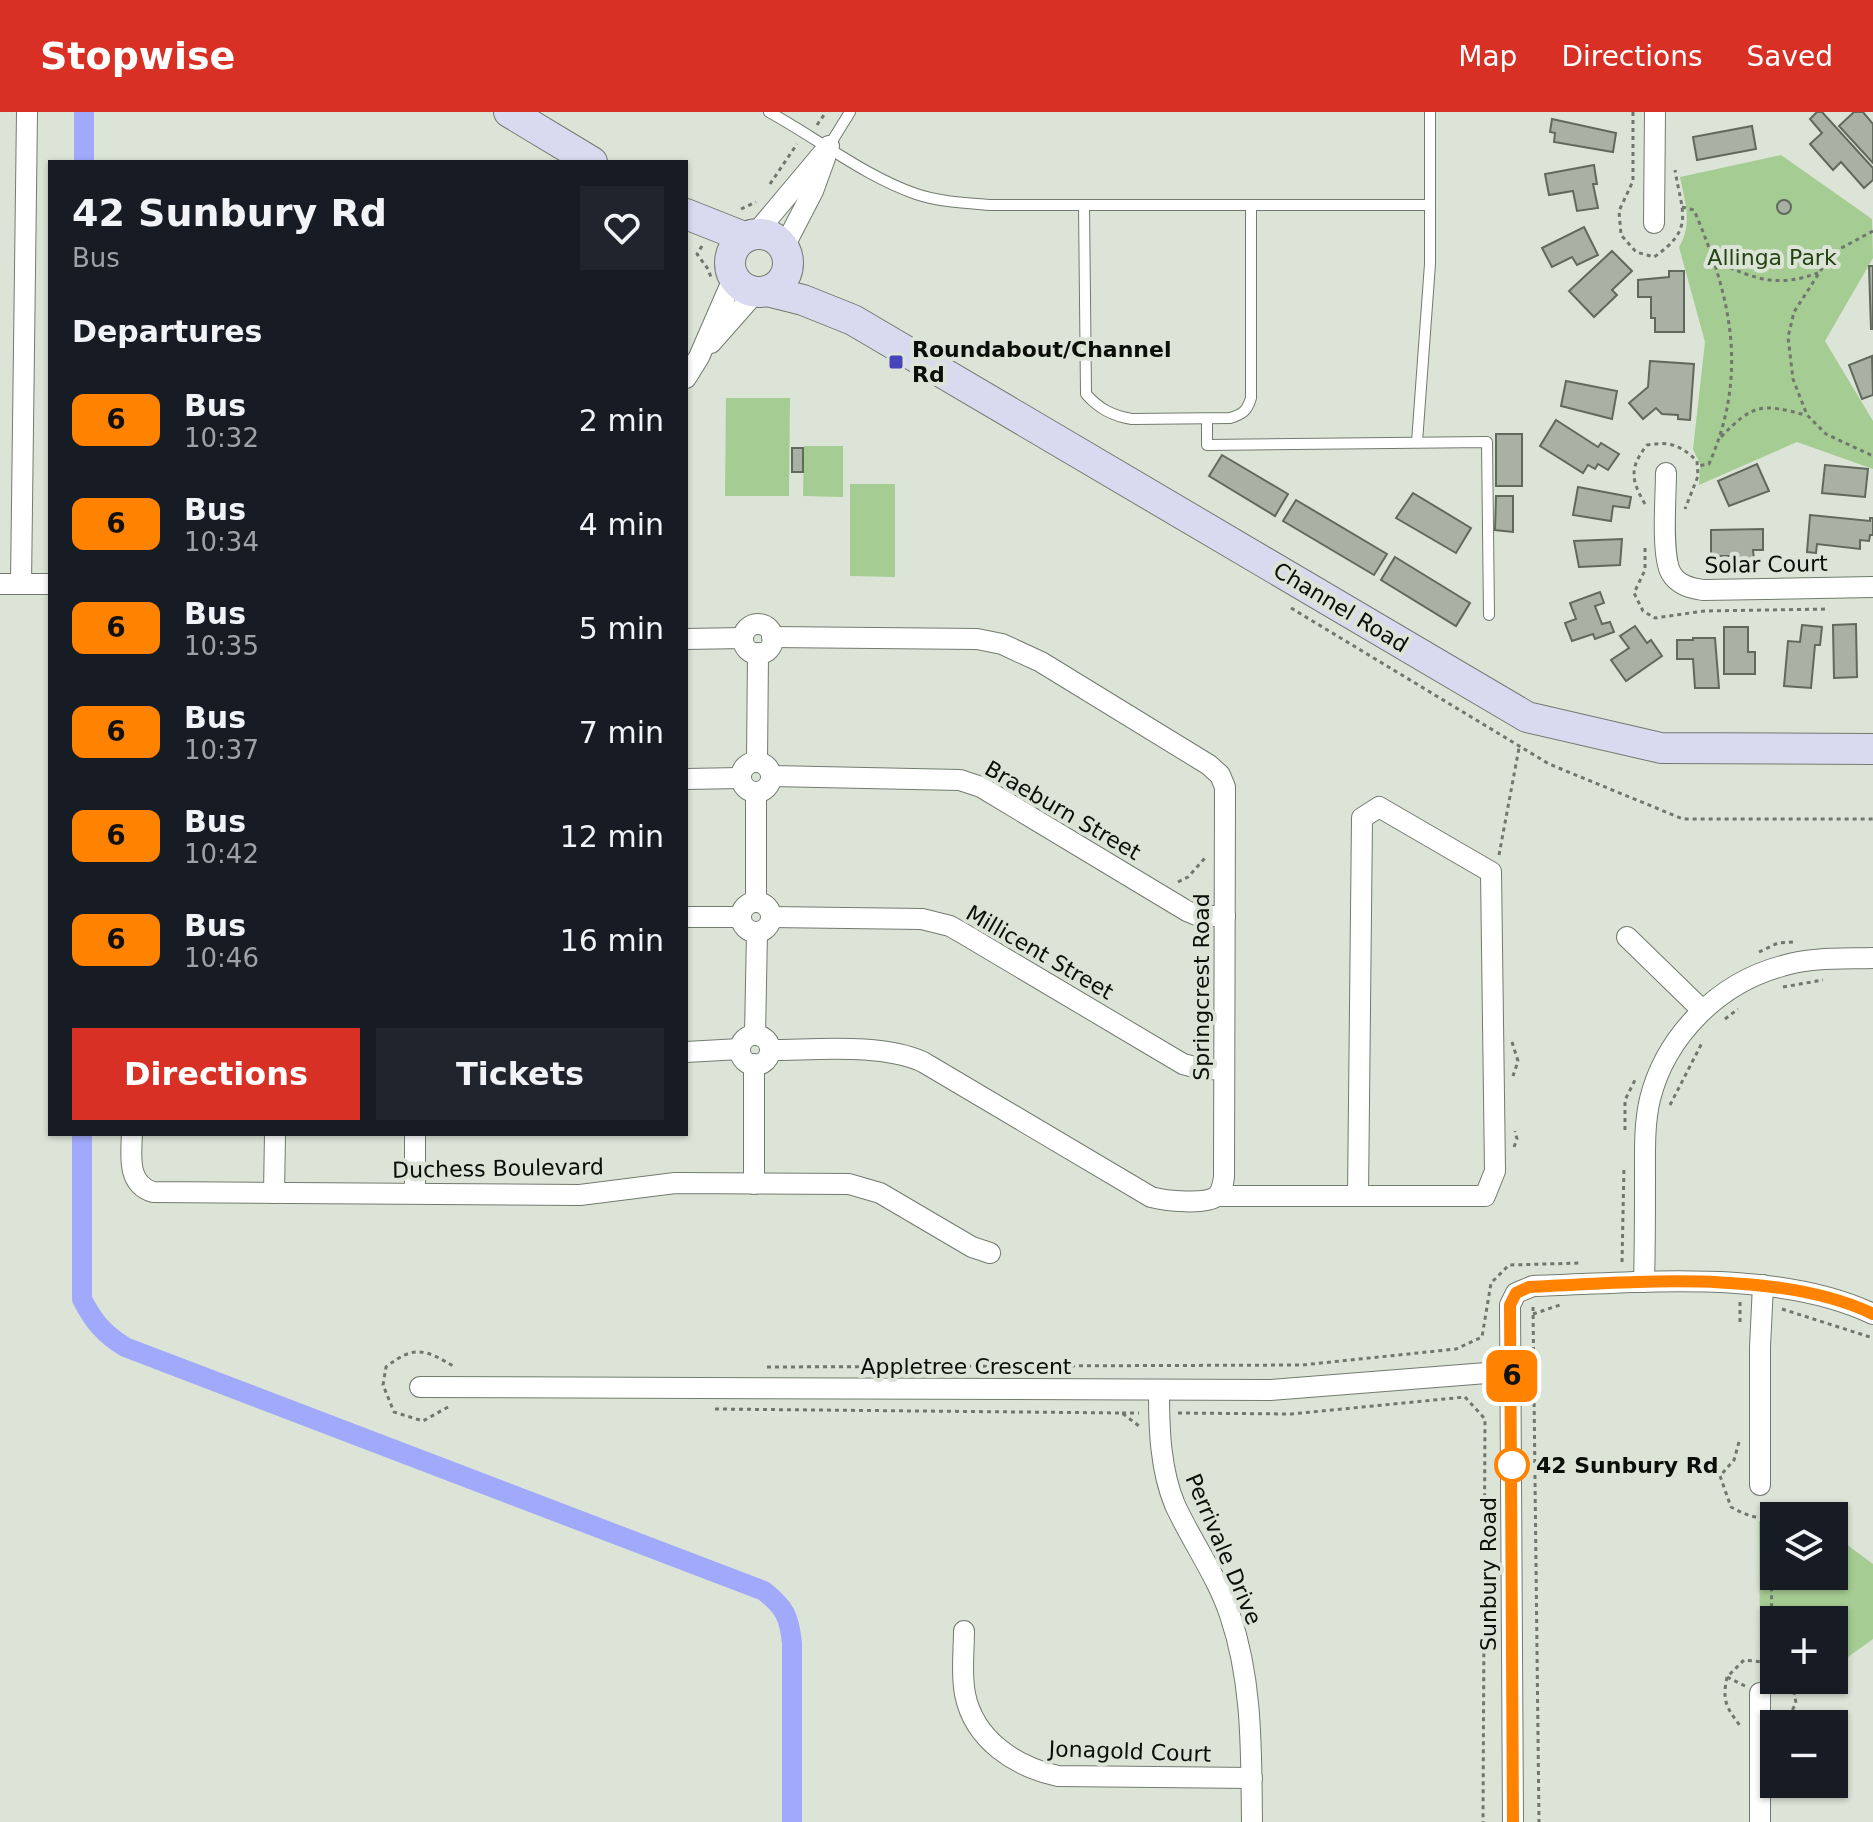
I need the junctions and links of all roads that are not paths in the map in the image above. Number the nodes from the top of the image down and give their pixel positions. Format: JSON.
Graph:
{"nodes":[{"id":1,"x":27,"y":112,"type":"edge"},
{"id":2,"x":509,"y":112,"type":"edge"},
{"id":3,"x":769,"y":112,"type":"edge"},
{"id":4,"x":850,"y":112,"type":"edge"},
{"id":5,"x":1430,"y":112,"type":"edge"},
{"id":6,"x":1655,"y":112,"type":"edge"},
{"id":7,"x":829,"y":146,"type":"junction"},
{"id":8,"x":589,"y":160,"type":"edge"},
{"id":9,"x":1084,"y":205,"type":"junction"},
{"id":10,"x":1251,"y":205,"type":"junction"},
{"id":11,"x":1430,"y":205,"type":"junction"},
{"id":12,"x":688,"y":215,"type":"edge"},
{"id":13,"x":1654,"y":223,"type":"dead end"},
{"id":14,"x":688,"y":227,"type":"edge"},
{"id":15,"x":750,"y":235,"type":"junction"},
{"id":16,"x":785,"y":249,"type":"junction"},
{"id":17,"x":746,"y":283,"type":"junction"},
{"id":18,"x":853,"y":320,"type":"junction"},
{"id":19,"x":688,"y":375,"type":"edge"},
{"id":20,"x":1207,"y":419,"type":"junction"},
{"id":21,"x":1417,"y":442,"type":"junction"},
{"id":22,"x":1666,"y":473,"type":"dead end"},
{"id":23,"x":0,"y":584,"type":"edge"},
{"id":24,"x":21,"y":584,"type":"junction"},
{"id":25,"x":48,"y":584,"type":"edge"},
{"id":26,"x":1873,"y":587,"type":"edge"},
{"id":27,"x":1489,"y":615,"type":"dead end"},
{"id":28,"x":772,"y":637,"type":"junction"},
{"id":29,"x":743,"y":638,"type":"junction"},
{"id":30,"x":688,"y":639,"type":"edge"},
{"id":31,"x":758,"y":653,"type":"junction"},
{"id":32,"x":1873,"y":749,"type":"edge"},
{"id":33,"x":764,"y":769,"type":"junction"},
{"id":34,"x":688,"y":779,"type":"edge"},
{"id":35,"x":748,"y":785,"type":"junction"},
{"id":36,"x":756,"y":902,"type":"junction"},
{"id":37,"x":1225,"y":916,"type":"junction"},
{"id":38,"x":688,"y":917,"type":"edge"},
{"id":39,"x":741,"y":917,"type":"junction"},
{"id":40,"x":764,"y":924,"type":"junction"},
{"id":41,"x":1627,"y":937,"type":"dead end"},
{"id":42,"x":1873,"y":958,"type":"edge"},
{"id":43,"x":1702,"y":1010,"type":"junction"},
{"id":44,"x":755,"y":1050,"type":"junction"},
{"id":45,"x":688,"y":1052,"type":"edge"},
{"id":46,"x":1224,"y":1070,"type":"junction"},
{"id":47,"x":132,"y":1136,"type":"edge"},
{"id":48,"x":275,"y":1136,"type":"edge"},
{"id":49,"x":415,"y":1136,"type":"edge"},
{"id":50,"x":754,"y":1184,"type":"junction"},
{"id":51,"x":274,"y":1193,"type":"junction"},
{"id":52,"x":415,"y":1193,"type":"junction"},
{"id":53,"x":1217,"y":1196,"type":"junction"},
{"id":54,"x":1358,"y":1196,"type":"junction"},
{"id":55,"x":990,"y":1253,"type":"dead end"},
{"id":56,"x":1644,"y":1282,"type":"junction"},
{"id":57,"x":1763,"y":1296,"type":"junction"},
{"id":58,"x":1873,"y":1314,"type":"edge"},
{"id":59,"x":1512,"y":1371,"type":"junction"},
{"id":60,"x":420,"y":1387,"type":"dead end"},
{"id":61,"x":1159,"y":1390,"type":"junction"},
{"id":62,"x":1760,"y":1485,"type":"dead end"},
{"id":63,"x":964,"y":1631,"type":"dead end"},
{"id":64,"x":1760,"y":1694,"type":"edge"},
{"id":65,"x":1252,"y":1778,"type":"junction"},
{"id":66,"x":1252,"y":1822,"type":"edge"},
{"id":67,"x":1513,"y":1822,"type":"edge"},
{"id":68,"x":1760,"y":1822,"type":"edge"}],
"edges":[{"from":1,"to":24,"type":"street"},
{"from":2,"to":8,"type":"street"},
{"from":3,"to":7,"type":"lane"},
{"from":4,"to":7,"type":"lane"},
{"from":5,"to":11,"type":"lane"},
{"from":6,"to":13,"type":"street"},
{"from":7,"to":9,"type":"lane"},
{"from":7,"to":15,"type":"street"},
{"from":7,"to":16,"type":"street"},
{"from":9,"to":10,"type":"lane"},
{"from":9,"to":20,"type":"lane"},
{"from":10,"to":11,"type":"lane"},
{"from":10,"to":20,"type":"lane"},
{"from":11,"to":21,"type":"lane"},
{"from":12,"to":15,"type":"street"},
{"from":14,"to":17,"type":"street"},
{"from":15,"to":16,"type":"street"},
{"from":15,"to":17,"type":"street"},
{"from":16,"to":17,"type":"street"},
{"from":16,"to":18,"type":"street","name":"Channel Road"},
{"from":17,"to":18,"type":"street","name":"Channel Road"},
{"from":17,"to":19,"type":"street"},
{"from":18,"to":32,"type":"street","name":"Channel Road"},
{"from":20,"to":21,"type":"lane"},
{"from":21,"to":27,"type":"lane"},
{"from":22,"to":26,"type":"street","name":"Solar Court"},
{"from":23,"to":24,"type":"street"},
{"from":24,"to":25,"type":"street"},
{"from":28,"to":29,"type":"street"},
{"from":28,"to":31,"type":"street"},
{"from":28,"to":37,"type":"street","name":"Springcrest Road"},
{"from":29,"to":30,"type":"street"},
{"from":29,"to":31,"type":"street"},
{"from":31,"to":33,"type":"street"},
{"from":33,"to":35,"type":"street"},
{"from":33,"to":37,"type":"street","name":"Braeburn Street"},
{"from":34,"to":35,"type":"street"},
{"from":35,"to":36,"type":"street"},
{"from":36,"to":39,"type":"street"},
{"from":36,"to":40,"type":"street"},
{"from":37,"to":46,"type":"street","name":"Springcrest Road"},
{"from":38,"to":39,"type":"street"},
{"from":39,"to":40,"type":"street"},
{"from":40,"to":44,"type":"street"},
{"from":40,"to":46,"type":"street","name":"Millicent Street"},
{"from":41,"to":43,"type":"street"},
{"from":42,"to":43,"type":"street"},
{"from":43,"to":56,"type":"street"},
{"from":44,"to":45,"type":"street"},
{"from":44,"to":50,"type":"street"},
{"from":44,"to":53,"type":"street"},
{"from":46,"to":53,"type":"street","name":"Springcrest Road"},
{"from":47,"to":51,"type":"street","name":"Duchess Boulevard"},
{"from":48,"to":51,"type":"street"},
{"from":49,"to":52,"type":"street"},
{"from":50,"to":52,"type":"street","name":"Duchess Boulevard"},
{"from":50,"to":55,"type":"street","name":"Duchess Boulevard"},
{"from":51,"to":52,"type":"street","name":"Duchess Boulevard"},
{"from":53,"to":54,"type":"street"},
{"from":54,"to":54,"type":"street"},
{"from":56,"to":57,"type":"street"},
{"from":56,"to":59,"type":"street","name":"Sunbury Road"},
{"from":57,"to":58,"type":"street"},
{"from":57,"to":62,"type":"street"},
{"from":59,"to":61,"type":"street","name":"Appletree Crescent"},
{"from":59,"to":67,"type":"street","name":"Sunbury Road"},
{"from":60,"to":61,"type":"street","name":"Appletree Crescent"},
{"from":61,"to":65,"type":"street","name":"Perrivale Drive"},
{"from":63,"to":65,"type":"street","name":"Jonagold Court"},
{"from":64,"to":68,"type":"street"},
{"from":65,"to":66,"type":"street","name":"Perrivale Drive"}]}
